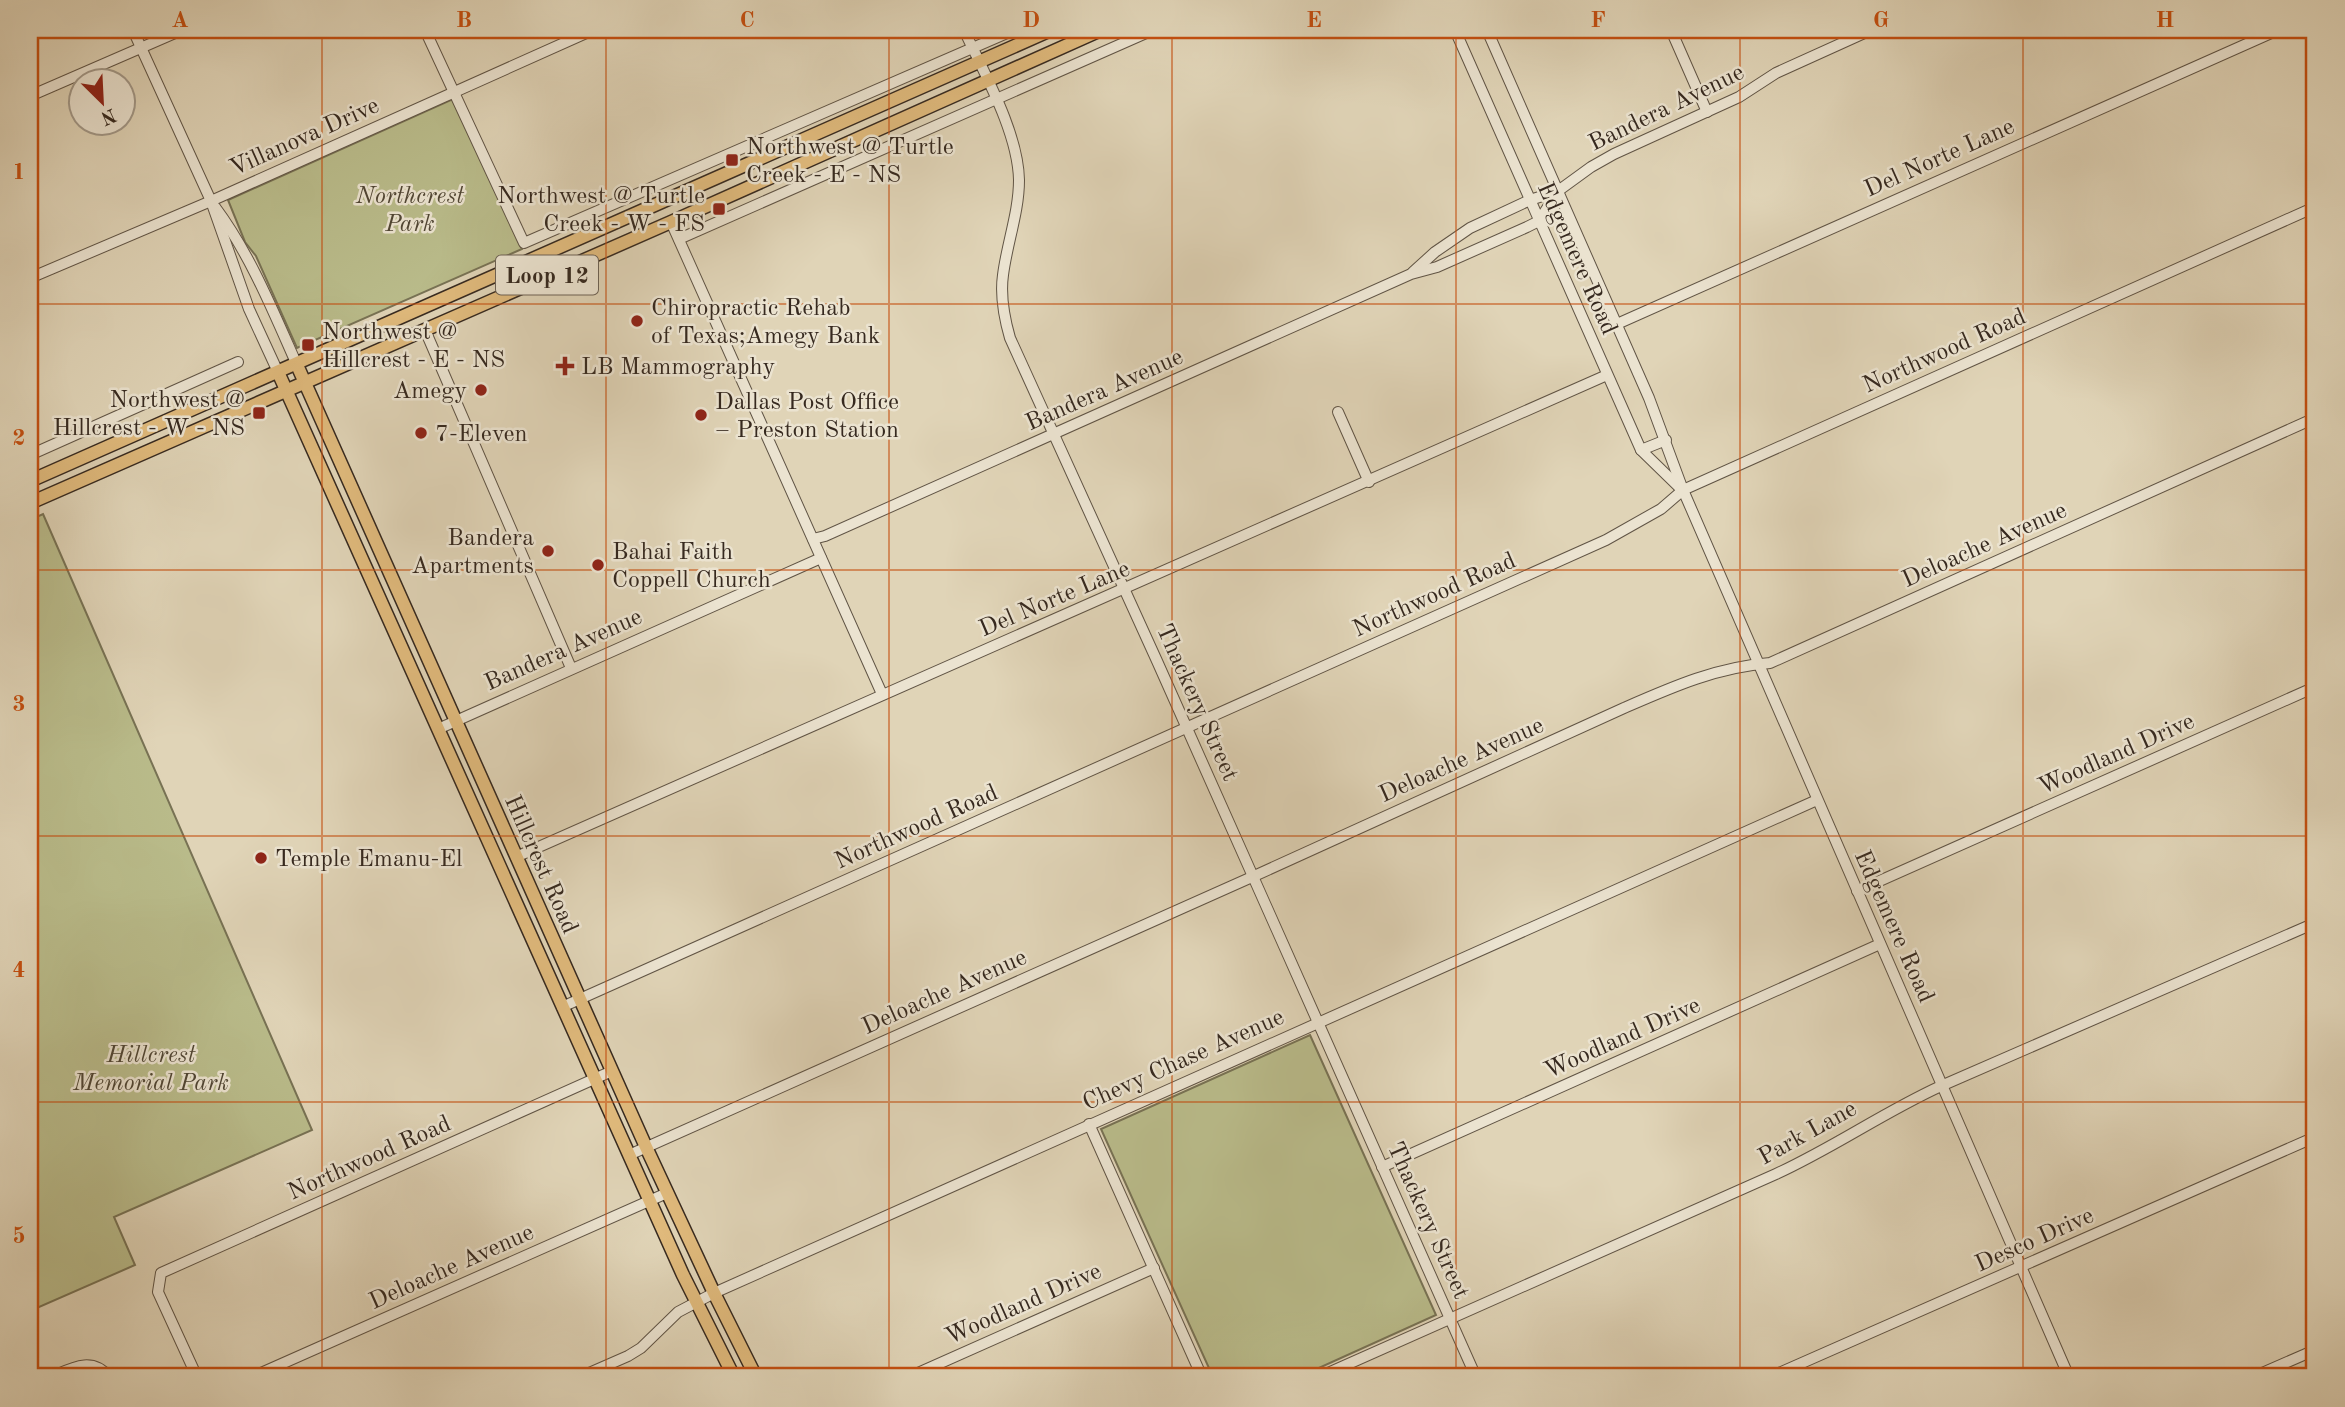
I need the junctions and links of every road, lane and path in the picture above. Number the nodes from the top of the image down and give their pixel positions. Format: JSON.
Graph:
{"nodes":[{"id":1,"x":133,"y":30,"type":"edge"},
{"id":2,"x":182,"y":30,"type":"edge"},
{"id":3,"x":425,"y":30,"type":"edge"},
{"id":4,"x":593,"y":30,"type":"edge"},
{"id":5,"x":964,"y":30,"type":"edge"},
{"id":6,"x":1014,"y":30,"type":"edge"},
{"id":7,"x":1051,"y":30,"type":"edge"},
{"id":8,"x":1101,"y":30,"type":"edge"},
{"id":9,"x":1153,"y":30,"type":"edge"},
{"id":10,"x":1455,"y":30,"type":"edge"},
{"id":11,"x":1487,"y":30,"type":"edge"},
{"id":12,"x":1671,"y":30,"type":"edge"},
{"id":13,"x":1871,"y":30,"type":"edge"},
{"id":14,"x":2278,"y":30,"type":"edge"},
{"id":15,"x":142,"y":48,"type":"junction"},
{"id":16,"x":973,"y":48,"type":"junction"},
{"id":17,"x":979,"y":62,"type":"junction"},
{"id":18,"x":987,"y":80,"type":"junction"},
{"id":19,"x":454,"y":92,"type":"junction"},
{"id":20,"x":30,"y":96,"type":"edge"},
{"id":21,"x":996,"y":100,"type":"junction"},
{"id":22,"x":1707,"y":112,"type":"junction"},
{"id":23,"x":1558,"y":191,"type":"junction"},
{"id":24,"x":1530,"y":200,"type":"junction"},
{"id":25,"x":211,"y":201,"type":"junction"},
{"id":26,"x":662,"y":201,"type":"junction"},
{"id":27,"x":2315,"y":207,"type":"edge"},
{"id":28,"x":1539,"y":221,"type":"junction"},
{"id":29,"x":671,"y":222,"type":"junction"},
{"id":30,"x":679,"y":239,"type":"junction"},
{"id":31,"x":1411,"y":274,"type":"junction"},
{"id":32,"x":30,"y":278,"type":"edge"},
{"id":33,"x":1617,"y":324,"type":"junction"},
{"id":34,"x":425,"y":330,"type":"junction"},
{"id":35,"x":238,"y":362,"type":"dead end"},
{"id":36,"x":297,"y":365,"type":"junction"},
{"id":37,"x":278,"y":372,"type":"junction"},
{"id":38,"x":1607,"y":375,"type":"junction"},
{"id":39,"x":304,"y":382,"type":"junction"},
{"id":40,"x":286,"y":390,"type":"junction"},
{"id":41,"x":1338,"y":412,"type":"dead end"},
{"id":42,"x":2315,"y":418,"type":"edge"},
{"id":43,"x":1055,"y":434,"type":"junction"},
{"id":44,"x":1666,"y":440,"type":"junction"},
{"id":45,"x":1641,"y":450,"type":"junction"},
{"id":46,"x":30,"y":455,"type":"edge"},
{"id":47,"x":30,"y":481,"type":"edge"},
{"id":48,"x":1369,"y":482,"type":"junction"},
{"id":49,"x":1683,"y":491,"type":"junction"},
{"id":50,"x":30,"y":503,"type":"edge"},
{"id":51,"x":365,"y":520,"type":"junction"},
{"id":52,"x":348,"y":528,"type":"junction"},
{"id":53,"x":813,"y":539,"type":"junction"},
{"id":54,"x":821,"y":558,"type":"junction"},
{"id":55,"x":1125,"y":590,"type":"junction"},
{"id":56,"x":414,"y":628,"type":"junction"},
{"id":57,"x":395,"y":637,"type":"junction"},
{"id":58,"x":1759,"y":664,"type":"junction"},
{"id":59,"x":571,"y":668,"type":"junction"},
{"id":60,"x":2315,"y":687,"type":"edge"},
{"id":61,"x":882,"y":694,"type":"junction"},
{"id":62,"x":455,"y":721,"type":"junction"},
{"id":63,"x":1187,"y":728,"type":"junction"},
{"id":64,"x":438,"y":729,"type":"junction"},
{"id":65,"x":1817,"y":800,"type":"junction"},
{"id":66,"x":514,"y":853,"type":"junction"},
{"id":67,"x":497,"y":860,"type":"junction"},
{"id":68,"x":1252,"y":877,"type":"junction"},
{"id":69,"x":1857,"y":891,"type":"junction"},
{"id":70,"x":2315,"y":923,"type":"edge"},
{"id":71,"x":1880,"y":944,"type":"junction"},
{"id":72,"x":579,"y":999,"type":"junction"},
{"id":73,"x":562,"y":1007,"type":"junction"},
{"id":74,"x":1318,"y":1022,"type":"junction"},
{"id":75,"x":612,"y":1071,"type":"junction"},
{"id":76,"x":595,"y":1080,"type":"junction"},
{"id":77,"x":1941,"y":1086,"type":"junction"},
{"id":78,"x":1088,"y":1124,"type":"junction"},
{"id":79,"x":2315,"y":1137,"type":"edge"},
{"id":80,"x":646,"y":1147,"type":"junction"},
{"id":81,"x":629,"y":1155,"type":"junction"},
{"id":82,"x":1382,"y":1167,"type":"junction"},
{"id":83,"x":667,"y":1194,"type":"junction"},
{"id":84,"x":650,"y":1202,"type":"junction"},
{"id":85,"x":1154,"y":1268,"type":"junction"},
{"id":86,"x":2021,"y":1268,"type":"junction"},
{"id":87,"x":714,"y":1293,"type":"junction"},
{"id":88,"x":697,"y":1302,"type":"junction"},
{"id":89,"x":1451,"y":1320,"type":"junction"},
{"id":90,"x":2315,"y":1350,"type":"edge"},
{"id":91,"x":51,"y":1377,"type":"edge"},
{"id":92,"x":109,"y":1377,"type":"edge"},
{"id":93,"x":197,"y":1377,"type":"edge"},
{"id":94,"x":252,"y":1377,"type":"edge"},
{"id":95,"x":580,"y":1377,"type":"edge"},
{"id":96,"x":734,"y":1377,"type":"edge"},
{"id":97,"x":757,"y":1377,"type":"edge"},
{"id":98,"x":909,"y":1377,"type":"edge"},
{"id":99,"x":1202,"y":1377,"type":"edge"},
{"id":100,"x":1319,"y":1377,"type":"edge"},
{"id":101,"x":1476,"y":1377,"type":"edge"},
{"id":102,"x":1770,"y":1377,"type":"edge"},
{"id":103,"x":2069,"y":1377,"type":"edge"},
{"id":104,"x":2253,"y":1377,"type":"edge"}],
"edges":[{"from":1,"to":15,"type":"street"},
{"from":2,"to":15,"type":"street"},
{"from":3,"to":19,"type":"street"},
{"from":4,"to":19,"type":"street","name":"Villanova Drive"},
{"from":5,"to":16,"type":"street","name":"Thackery Street"},
{"from":6,"to":16,"type":"street"},
{"from":7,"to":17,"type":"main road","number":"Loop 12"},
{"from":8,"to":18,"type":"main road","number":"Loop 12"},
{"from":9,"to":21,"type":"street"},
{"from":10,"to":24,"type":"street","name":"Edgemere Road"},
{"from":11,"to":23,"type":"street","name":"Edgemere Road"},
{"from":12,"to":22,"type":"street"},
{"from":13,"to":22,"type":"street","name":"Bandera Avenue"},
{"from":14,"to":33,"type":"street","name":"Del Norte Lane"},
{"from":15,"to":20,"type":"street"},
{"from":15,"to":25,"type":"street"},
{"from":16,"to":17,"type":"street","name":"Thackery Street"},
{"from":16,"to":19,"type":"street"},
{"from":17,"to":18,"type":"street","name":"Thackery Street"},
{"from":17,"to":26,"type":"main road","number":"Loop 12"},
{"from":18,"to":21,"type":"street","name":"Thackery Street"},
{"from":18,"to":29,"type":"main road","number":"Loop 12"},
{"from":19,"to":25,"type":"street","name":"Villanova Drive"},
{"from":21,"to":30,"type":"street"},
{"from":21,"to":43,"type":"street","name":"Thackery Street"},
{"from":22,"to":23,"type":"street","name":"Bandera Avenue"},
{"from":23,"to":24,"type":"street","name":"Bandera Avenue"},
{"from":23,"to":28,"type":"street","name":"Bandera Avenue"},
{"from":23,"to":33,"type":"street","name":"Edgemere Road"},
{"from":24,"to":28,"type":"street","name":"Edgemere Road"},
{"from":24,"to":31,"type":"street","name":"Bandera Avenue"},
{"from":25,"to":32,"type":"street","name":"Villanova Drive"},
{"from":25,"to":36,"type":"street"},
{"from":25,"to":37,"type":"street"},
{"from":26,"to":29,"type":"main road"},
{"from":26,"to":36,"type":"main road","number":"Loop 12"},
{"from":27,"to":49,"type":"street","name":"Northwood Road"},
{"from":28,"to":31,"type":"street","name":"Bandera Avenue"},
{"from":28,"to":38,"type":"street","name":"Edgemere Road"},
{"from":29,"to":30,"type":"street"},
{"from":29,"to":34,"type":"main road","number":"Loop 12"},
{"from":30,"to":53,"type":"street"},
{"from":31,"to":43,"type":"street","name":"Bandera Avenue"},
{"from":33,"to":44,"type":"street","name":"Edgemere Road"},
{"from":34,"to":39,"type":"main road","number":"Loop 12"},
{"from":34,"to":59,"type":"street"},
{"from":35,"to":46,"type":"street"},
{"from":36,"to":37,"type":"main road","number":"Loop 12"},
{"from":36,"to":39,"type":"main road","name":"Hillcrest Road"},
{"from":37,"to":40,"type":"main road","name":"Hillcrest Road"},
{"from":37,"to":47,"type":"main road","number":"Loop 12"},
{"from":38,"to":45,"type":"street","name":"Edgemere Road"},
{"from":38,"to":48,"type":"street","name":"Del Norte Lane"},
{"from":39,"to":40,"type":"main road","number":"Loop 12"},
{"from":39,"to":51,"type":"main road","name":"Hillcrest Road"},
{"from":40,"to":50,"type":"main road","number":"Loop 12"},
{"from":40,"to":52,"type":"main road","name":"Hillcrest Road"},
{"from":41,"to":48,"type":"street"},
{"from":42,"to":58,"type":"street","name":"Deloache Avenue"},
{"from":43,"to":53,"type":"street","name":"Bandera Avenue"},
{"from":43,"to":55,"type":"street","name":"Thackery Street"},
{"from":44,"to":45,"type":"street"},
{"from":44,"to":49,"type":"street","name":"Edgemere Road"},
{"from":45,"to":49,"type":"street","name":"Edgemere Road"},
{"from":48,"to":55,"type":"street","name":"Del Norte Lane"},
{"from":49,"to":58,"type":"street","name":"Edgemere Road"},
{"from":49,"to":63,"type":"street","name":"Northwood Road"},
{"from":51,"to":52,"type":"main road"},
{"from":51,"to":56,"type":"main road","name":"Hillcrest Road"},
{"from":52,"to":57,"type":"main road","name":"Hillcrest Road"},
{"from":53,"to":54,"type":"street"},
{"from":54,"to":59,"type":"street","name":"Bandera Avenue"},
{"from":54,"to":61,"type":"street"},
{"from":55,"to":61,"type":"street","name":"Del Norte Lane"},
{"from":55,"to":63,"type":"street","name":"Thackery Street"},
{"from":56,"to":57,"type":"main road"},
{"from":56,"to":62,"type":"main road","name":"Hillcrest Road"},
{"from":57,"to":64,"type":"main road","name":"Hillcrest Road"},
{"from":58,"to":65,"type":"street","name":"Edgemere Road"},
{"from":58,"to":68,"type":"street","name":"Deloache Avenue"},
{"from":59,"to":62,"type":"street","name":"Bandera Avenue"},
{"from":60,"to":69,"type":"street","name":"Woodland Drive"},
{"from":61,"to":66,"type":"street","name":"Del Norte Lane"},
{"from":62,"to":64,"type":"street","name":"Bandera Avenue"},
{"from":62,"to":66,"type":"main road","name":"Hillcrest Road"},
{"from":63,"to":68,"type":"street","name":"Thackery Street"},
{"from":63,"to":72,"type":"street","name":"Northwood Road"},
{"from":64,"to":67,"type":"main road","name":"Hillcrest Road"},
{"from":65,"to":69,"type":"street","name":"Edgemere Road"},
{"from":65,"to":74,"type":"street","name":"Chevy Chase Avenue"},
{"from":66,"to":67,"type":"main road"},
{"from":66,"to":72,"type":"main road","name":"Hillcrest Road"},
{"from":67,"to":73,"type":"main road","name":"Hillcrest Road"},
{"from":68,"to":74,"type":"street","name":"Thackery Street"},
{"from":68,"to":80,"type":"street","name":"Deloache Avenue"},
{"from":69,"to":71,"type":"street","name":"Edgemere Road"},
{"from":70,"to":77,"type":"street","name":"Park Lane"},
{"from":71,"to":77,"type":"street","name":"Edgemere Road"},
{"from":71,"to":82,"type":"street","name":"Woodland Drive"},
{"from":72,"to":73,"type":"street","name":"Northwood Road"},
{"from":72,"to":75,"type":"main road","name":"Hillcrest Road"},
{"from":73,"to":76,"type":"main road","name":"Hillcrest Road"},
{"from":74,"to":78,"type":"street","name":"Chevy Chase Avenue"},
{"from":74,"to":82,"type":"street","name":"Thackery Street"},
{"from":75,"to":76,"type":"street","name":"Northwood Road"},
{"from":75,"to":80,"type":"main road","name":"Hillcrest Road"},
{"from":76,"to":81,"type":"main road","name":"Hillcrest Road"},
{"from":76,"to":93,"type":"street","name":"Northwood Road"},
{"from":77,"to":86,"type":"street","name":"Edgemere Road"},
{"from":77,"to":89,"type":"street","name":"Park Lane"},
{"from":78,"to":85,"type":"street"},
{"from":78,"to":87,"type":"street","name":"Chevy Chase Avenue"},
{"from":79,"to":86,"type":"street","name":"Desco Drive"},
{"from":80,"to":81,"type":"street","name":"Deloache Avenue"},
{"from":80,"to":83,"type":"main road","name":"Hillcrest Road"},
{"from":81,"to":84,"type":"main road","name":"Hillcrest Road"},
{"from":82,"to":89,"type":"street","name":"Thackery Street"},
{"from":83,"to":84,"type":"street","name":"Deloache Avenue"},
{"from":83,"to":87,"type":"main road","name":"Hillcrest Road"},
{"from":84,"to":88,"type":"main road","name":"Hillcrest Road"},
{"from":84,"to":94,"type":"street","name":"Deloache Avenue"},
{"from":85,"to":98,"type":"street","name":"Woodland Drive"},
{"from":85,"to":99,"type":"street"},
{"from":86,"to":102,"type":"street","name":"Desco Drive"},
{"from":86,"to":103,"type":"street","name":"Edgemere Road"},
{"from":87,"to":88,"type":"street","name":"Chevy Chase Avenue"},
{"from":87,"to":97,"type":"main road","name":"Hillcrest Road"},
{"from":88,"to":95,"type":"street","name":"Chevy Chase Avenue"},
{"from":88,"to":96,"type":"main road","name":"Hillcrest Road"},
{"from":89,"to":100,"type":"street","name":"Park Lane"},
{"from":89,"to":101,"type":"street","name":"Thackery Street"},
{"from":90,"to":104,"type":"street"},
{"from":91,"to":92,"type":"street"}]}
